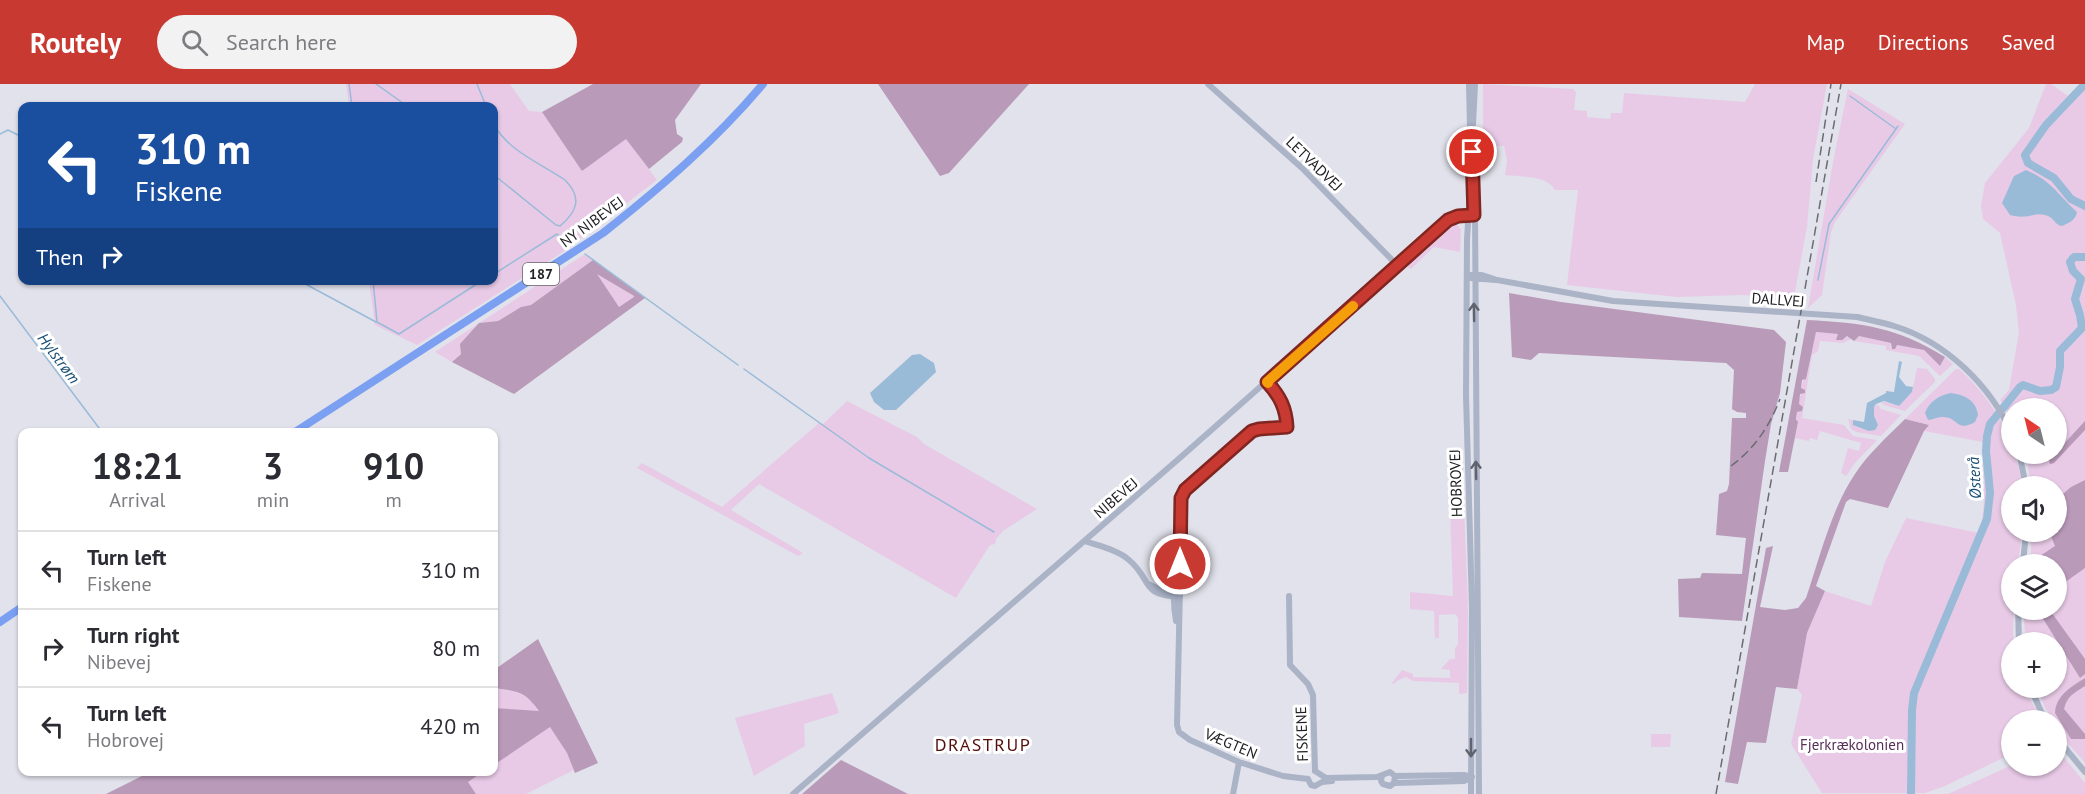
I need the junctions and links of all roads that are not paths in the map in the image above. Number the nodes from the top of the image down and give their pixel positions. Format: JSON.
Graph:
{"nodes":[{"id":1,"x":763,"y":84,"type":"edge"},
{"id":2,"x":1209,"y":84,"type":"edge"},
{"id":3,"x":1469,"y":84,"type":"edge"},
{"id":4,"x":1475,"y":84,"type":"edge"},
{"id":5,"x":1472,"y":152,"type":"junction"},
{"id":6,"x":1471,"y":213,"type":"junction"},
{"id":7,"x":1398,"y":266,"type":"junction"},
{"id":8,"x":1467,"y":276,"type":"junction"},
{"id":9,"x":1474,"y":277,"type":"junction"},
{"id":10,"x":1267,"y":382,"type":"junction"},
{"id":11,"x":2001,"y":412,"type":"edge"},
{"id":12,"x":301,"y":428,"type":"edge"},
{"id":13,"x":1085,"y":541,"type":"junction"},
{"id":14,"x":1178,"y":594,"type":"junction"},
{"id":15,"x":1289,"y":596,"type":"dead end"},
{"id":16,"x":18,"y":610,"type":"edge"},
{"id":17,"x":0,"y":622,"type":"edge"},
{"id":18,"x":2067,"y":750,"type":"edge"},
{"id":19,"x":1239,"y":762,"type":"junction"},
{"id":20,"x":1315,"y":771,"type":"junction"},
{"id":21,"x":2085,"y":772,"type":"edge"},
{"id":22,"x":1382,"y":775,"type":"junction"},
{"id":23,"x":1471,"y":777,"type":"junction"},
{"id":24,"x":1479,"y":778,"type":"junction"},
{"id":25,"x":1308,"y":779,"type":"junction"},
{"id":26,"x":1322,"y":779,"type":"junction"},
{"id":27,"x":1395,"y":779,"type":"junction"},
{"id":28,"x":1382,"y":783,"type":"junction"},
{"id":29,"x":1315,"y":786,"type":"junction"},
{"id":30,"x":793,"y":794,"type":"edge"},
{"id":31,"x":1233,"y":794,"type":"edge"},
{"id":32,"x":1315,"y":794,"type":"edge"},
{"id":33,"x":1471,"y":794,"type":"edge"},
{"id":34,"x":1479,"y":794,"type":"edge"}],
"edges":[{"from":1,"to":12,"type":"highway","name":"NY NIBEVEJ","number":"187"},
{"from":2,"to":7,"type":"street","name":"LETVADVEJ"},
{"from":3,"to":5,"type":"street","name":"HOBROVEJ"},
{"from":4,"to":5,"type":"street","name":"HOBROVEJ"},
{"from":5,"to":6,"type":"street","name":"HOBROVEJ"},
{"from":6,"to":7,"type":"street","name":"NIBEVEJ"},
{"from":6,"to":8,"type":"street","name":"HOBROVEJ"},
{"from":6,"to":9,"type":"street","name":"HOBROVEJ"},
{"from":7,"to":10,"type":"street","name":"NIBEVEJ"},
{"from":8,"to":9,"type":"street","name":"DALLVEJ"},
{"from":8,"to":23,"type":"street","name":"HOBROVEJ","one_way":true},
{"from":9,"to":11,"type":"street","name":"DALLVEJ"},
{"from":24,"to":9,"type":"street","name":"HOBROVEJ","one_way":true},
{"from":10,"to":13,"type":"street","name":"NIBEVEJ"},
{"from":10,"to":14,"type":"street"},
{"from":13,"to":14,"type":"street"},
{"from":13,"to":30,"type":"street","name":"NIBEVEJ"},
{"from":14,"to":19,"type":"street","name":"VÆGTEN"},
{"from":15,"to":20,"type":"street","name":"FISKENE"},
{"from":16,"to":17,"type":"highway"},
{"from":18,"to":21,"type":"street"},
{"from":19,"to":25,"type":"street","name":"VÆGTEN"},
{"from":19,"to":31,"type":"street"},
{"from":20,"to":25,"type":"street"},
{"from":20,"to":26,"type":"street"},
{"from":22,"to":26,"type":"street"},
{"from":22,"to":27,"type":"street"},
{"from":22,"to":28,"type":"street"},
{"from":23,"to":24,"type":"street"},
{"from":23,"to":27,"type":"street"},
{"from":23,"to":33,"type":"street","name":"HOBROVEJ"},
{"from":24,"to":34,"type":"street","name":"HOBROVEJ"},
{"from":25,"to":29,"type":"street"},
{"from":26,"to":28,"type":"street"},
{"from":26,"to":29,"type":"street"},
{"from":27,"to":28,"type":"street"},
{"from":29,"to":32,"type":"street"}]}
